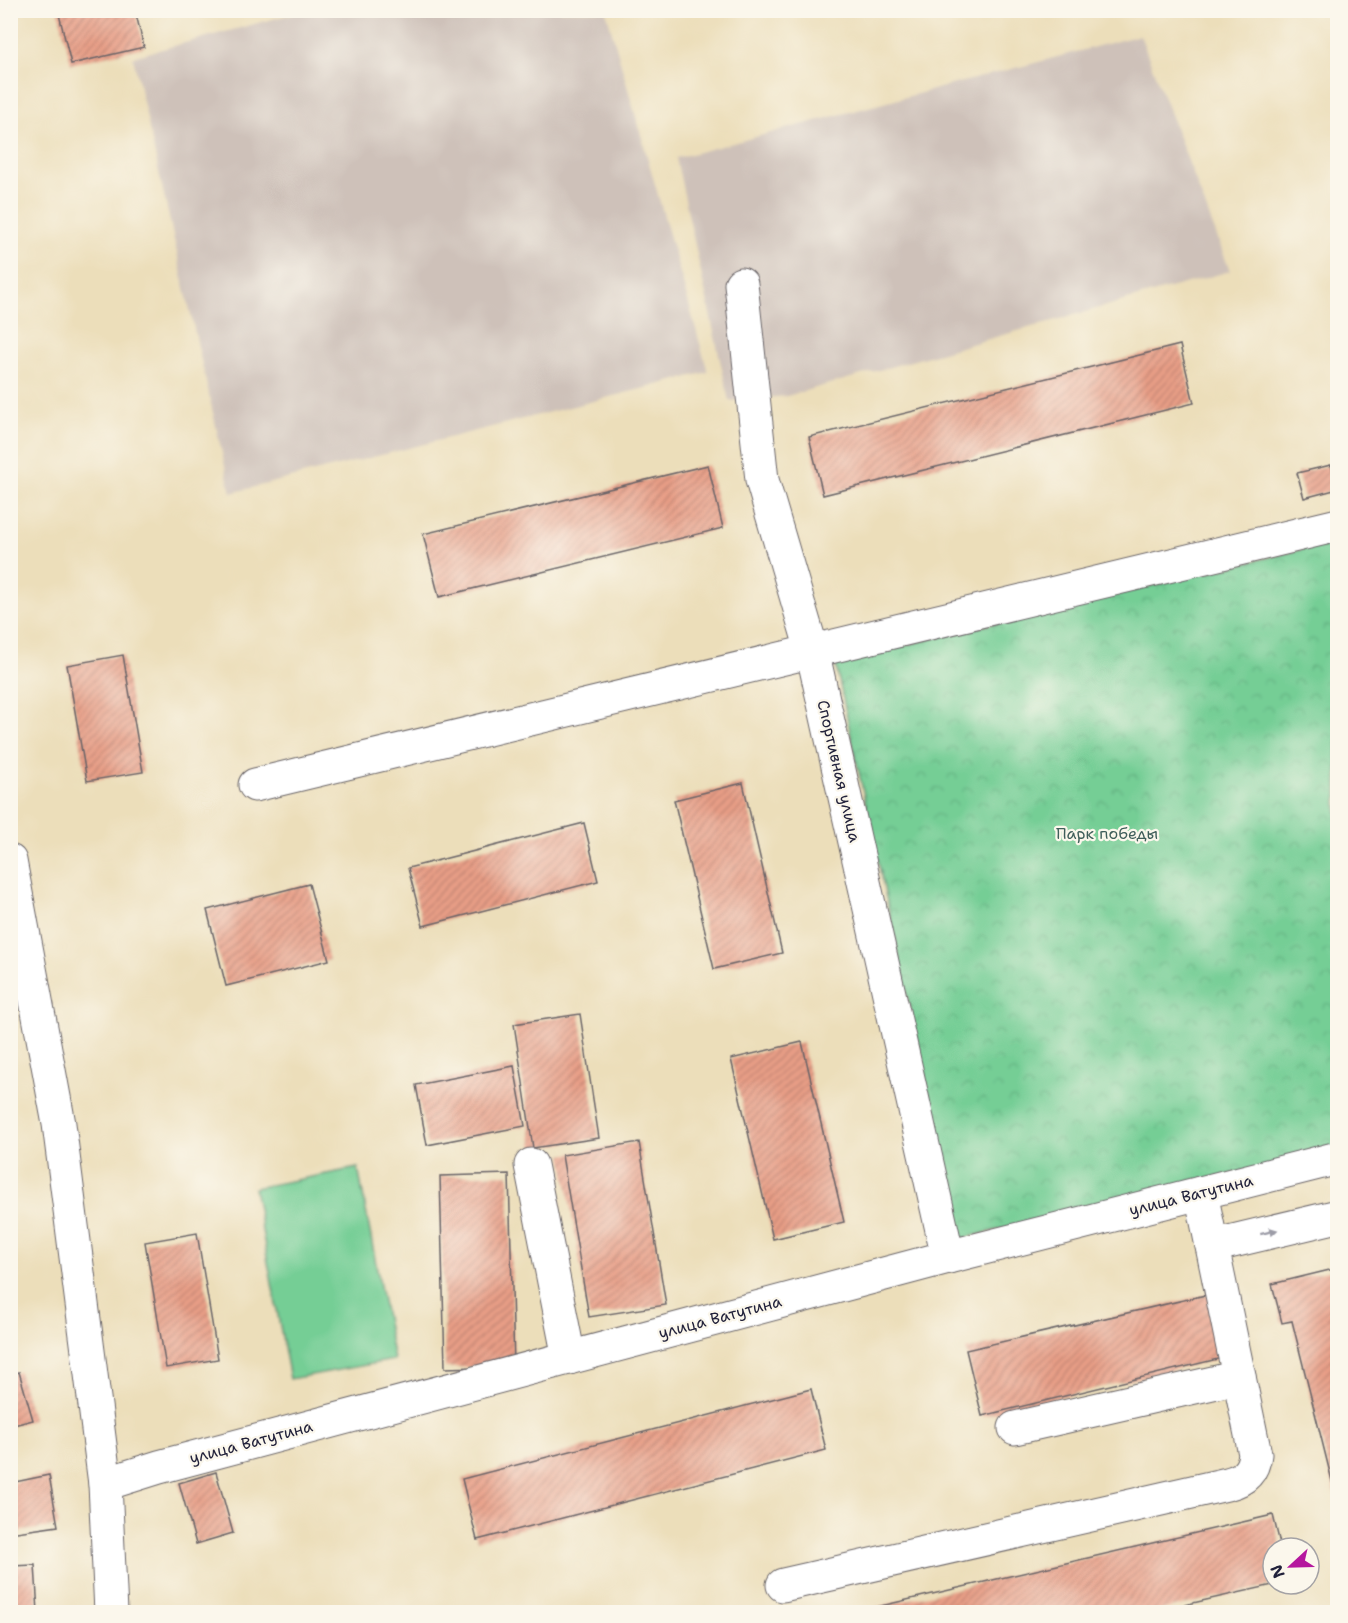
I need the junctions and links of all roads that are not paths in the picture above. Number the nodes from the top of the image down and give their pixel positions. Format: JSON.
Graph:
{"nodes":[{"id":1,"x":741,"y":284,"type":"dead end"},
{"id":2,"x":1338,"y":525,"type":"edge"},
{"id":3,"x":812,"y":650,"type":"junction"},
{"id":4,"x":255,"y":784,"type":"dead end"},
{"id":5,"x":10,"y":861,"type":"edge"},
{"id":6,"x":1338,"y":1158,"type":"edge"},
{"id":7,"x":531,"y":1165,"type":"dead end"},
{"id":8,"x":1201,"y":1193,"type":"junction"},
{"id":9,"x":1338,"y":1216,"type":"edge"},
{"id":10,"x":1212,"y":1246,"type":"junction"},
{"id":11,"x":948,"y":1257,"type":"junction"},
{"id":12,"x":569,"y":1358,"type":"junction"},
{"id":13,"x":1239,"y":1377,"type":"junction"},
{"id":14,"x":1015,"y":1428,"type":"dead end"},
{"id":15,"x":105,"y":1484,"type":"junction"},
{"id":16,"x":783,"y":1585,"type":"dead end"},
{"id":17,"x":111,"y":1612,"type":"edge"}],
"edges":[{"from":1,"to":3,"type":"street","name":"Спортивная улица"},
{"from":2,"to":3,"type":"street"},
{"from":3,"to":4,"type":"street"},
{"from":3,"to":11,"type":"street","name":"Спортивная улица"},
{"from":5,"to":15,"type":"street"},
{"from":6,"to":8,"type":"street","name":"улица Ватутина"},
{"from":7,"to":12,"type":"street"},
{"from":8,"to":10,"type":"street"},
{"from":8,"to":11,"type":"street","name":"улица Ватутина"},
{"from":10,"to":9,"type":"street","one_way":true},
{"from":10,"to":13,"type":"street"},
{"from":11,"to":12,"type":"street","name":"улица Ватутина"},
{"from":12,"to":15,"type":"street","name":"улица Ватутина"},
{"from":13,"to":14,"type":"street"},
{"from":13,"to":16,"type":"street"},
{"from":15,"to":17,"type":"street"}]}
